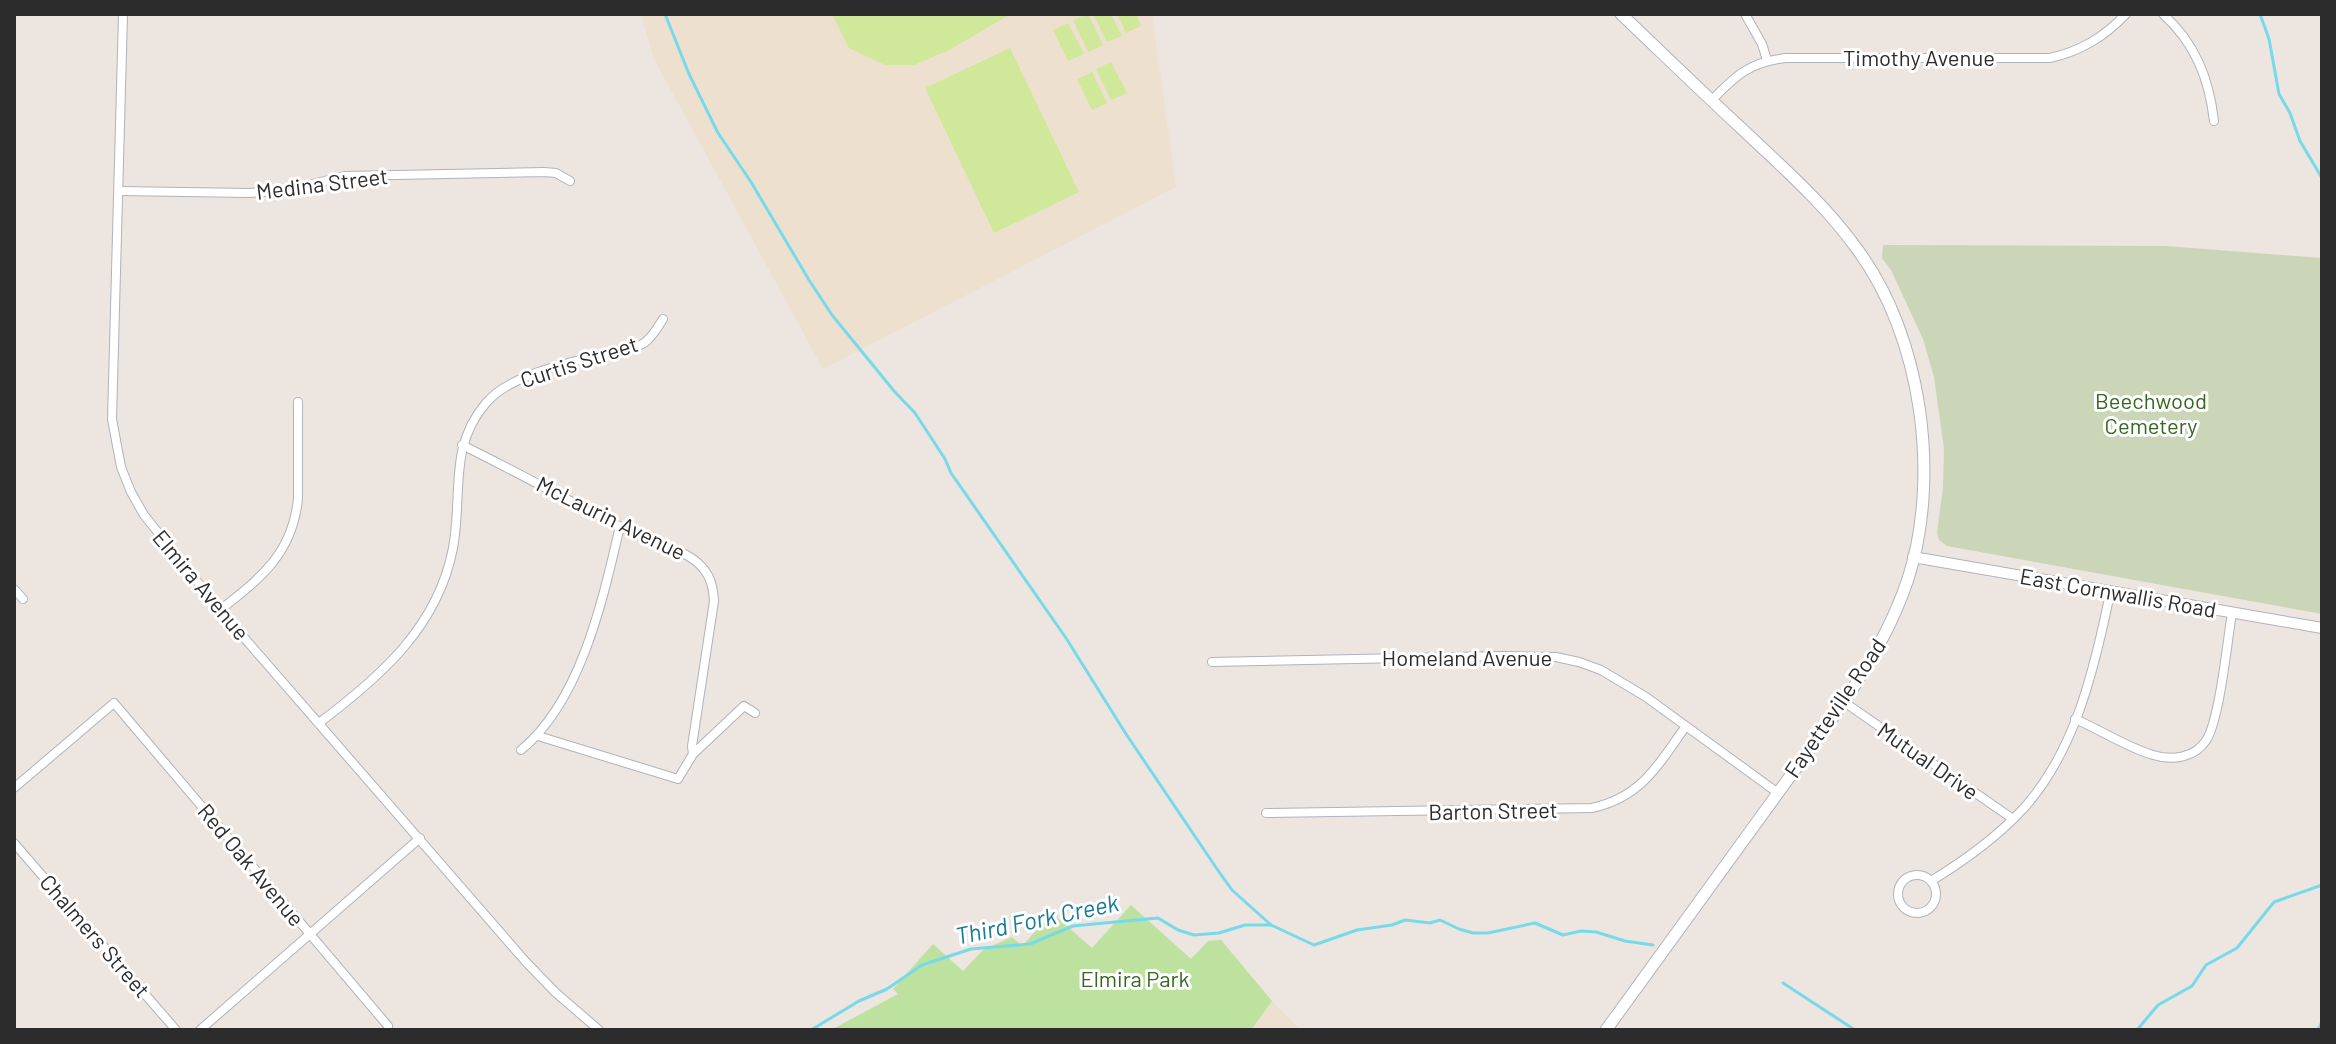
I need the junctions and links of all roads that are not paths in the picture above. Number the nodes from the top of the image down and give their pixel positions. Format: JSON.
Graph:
{"nodes":[{"id":1,"x":123,"y":14,"type":"edge"},
{"id":2,"x":1621,"y":14,"type":"edge"},
{"id":3,"x":1745,"y":14,"type":"edge"},
{"id":4,"x":2126,"y":14,"type":"edge"},
{"id":5,"x":2163,"y":14,"type":"edge"},
{"id":6,"x":1767,"y":60,"type":"junction"},
{"id":7,"x":1712,"y":100,"type":"junction"},
{"id":8,"x":2214,"y":121,"type":"dead end"},
{"id":9,"x":570,"y":181,"type":"dead end"},
{"id":10,"x":120,"y":191,"type":"junction"},
{"id":11,"x":663,"y":319,"type":"dead end"},
{"id":12,"x":298,"y":402,"type":"dead end"},
{"id":13,"x":462,"y":445,"type":"junction"},
{"id":14,"x":620,"y":526,"type":"junction"},
{"id":15,"x":1913,"y":557,"type":"junction"},
{"id":16,"x":14,"y":589,"type":"edge"},
{"id":17,"x":2114,"y":592,"type":"junction"},
{"id":18,"x":23,"y":599,"type":"dead end"},
{"id":19,"x":220,"y":610,"type":"junction"},
{"id":20,"x":2232,"y":613,"type":"junction"},
{"id":21,"x":2322,"y":628,"type":"edge"},
{"id":22,"x":1212,"y":662,"type":"dead end"},
{"id":23,"x":1844,"y":702,"type":"junction"},
{"id":24,"x":755,"y":713,"type":"dead end"},
{"id":25,"x":2075,"y":719,"type":"junction"},
{"id":26,"x":319,"y":723,"type":"junction"},
{"id":27,"x":1686,"y":726,"type":"junction"},
{"id":28,"x":538,"y":736,"type":"junction"},
{"id":29,"x":521,"y":750,"type":"dead end"},
{"id":30,"x":693,"y":754,"type":"junction"},
{"id":31,"x":14,"y":788,"type":"edge"},
{"id":32,"x":1778,"y":793,"type":"junction"},
{"id":33,"x":1266,"y":813,"type":"dead end"},
{"id":34,"x":2013,"y":819,"type":"junction"},
{"id":35,"x":420,"y":838,"type":"junction"},
{"id":36,"x":14,"y":843,"type":"edge"},
{"id":37,"x":1931,"y":881,"type":"junction"},
{"id":38,"x":310,"y":934,"type":"junction"},
{"id":39,"x":388,"y":1026,"type":"dead end"},
{"id":40,"x":176,"y":1030,"type":"edge"},
{"id":41,"x":200,"y":1030,"type":"edge"},
{"id":42,"x":599,"y":1030,"type":"edge"},
{"id":43,"x":1606,"y":1030,"type":"edge"}],
"edges":[{"from":1,"to":10,"type":"street","name":"Elmira Avenue"},
{"from":2,"to":7,"type":"main road","name":"Fayetteville Road"},
{"from":3,"to":6,"type":"street"},
{"from":4,"to":6,"type":"street","name":"Timothy Avenue"},
{"from":5,"to":8,"type":"street"},
{"from":6,"to":7,"type":"street","name":"Timothy Avenue"},
{"from":7,"to":15,"type":"main road","name":"Fayetteville Road"},
{"from":9,"to":10,"type":"street","name":"Medina Street"},
{"from":10,"to":19,"type":"street","name":"Elmira Avenue"},
{"from":11,"to":13,"type":"street","name":"Curtis Street"},
{"from":12,"to":19,"type":"street"},
{"from":13,"to":14,"type":"street","name":"McLaurin Avenue"},
{"from":13,"to":26,"type":"street","name":"Curtis Street"},
{"from":14,"to":28,"type":"street"},
{"from":14,"to":30,"type":"street","name":"McLaurin Avenue"},
{"from":15,"to":17,"type":"street","name":"East Cornwallis Road"},
{"from":15,"to":23,"type":"main road","name":"Fayetteville Road"},
{"from":16,"to":18,"type":"street"},
{"from":17,"to":20,"type":"street","name":"East Cornwallis Road"},
{"from":17,"to":25,"type":"street"},
{"from":19,"to":26,"type":"street","name":"Elmira Avenue"},
{"from":20,"to":21,"type":"street","name":"East Cornwallis Road"},
{"from":20,"to":25,"type":"street"},
{"from":22,"to":27,"type":"street","name":"Homeland Avenue"},
{"from":23,"to":32,"type":"main road","name":"Fayetteville Road"},
{"from":23,"to":34,"type":"street","name":"Mutual Drive"},
{"from":24,"to":30,"type":"street"},
{"from":25,"to":34,"type":"street"},
{"from":26,"to":35,"type":"street","name":"Elmira Avenue"},
{"from":27,"to":32,"type":"street","name":"Homeland Avenue"},
{"from":27,"to":33,"type":"street","name":"Barton Street"},
{"from":28,"to":29,"type":"street"},
{"from":28,"to":30,"type":"street"},
{"from":31,"to":38,"type":"street","name":"Red Oak Avenue"},
{"from":32,"to":43,"type":"main road","name":"Fayetteville Road"},
{"from":34,"to":37,"type":"street"},
{"from":35,"to":38,"type":"street"},
{"from":35,"to":42,"type":"street","name":"Elmira Avenue"},
{"from":36,"to":40,"type":"street","name":"Chalmers Street"},
{"from":37,"to":37,"type":"street"},
{"from":38,"to":39,"type":"street","name":"Red Oak Avenue"},
{"from":38,"to":41,"type":"street"}]}
